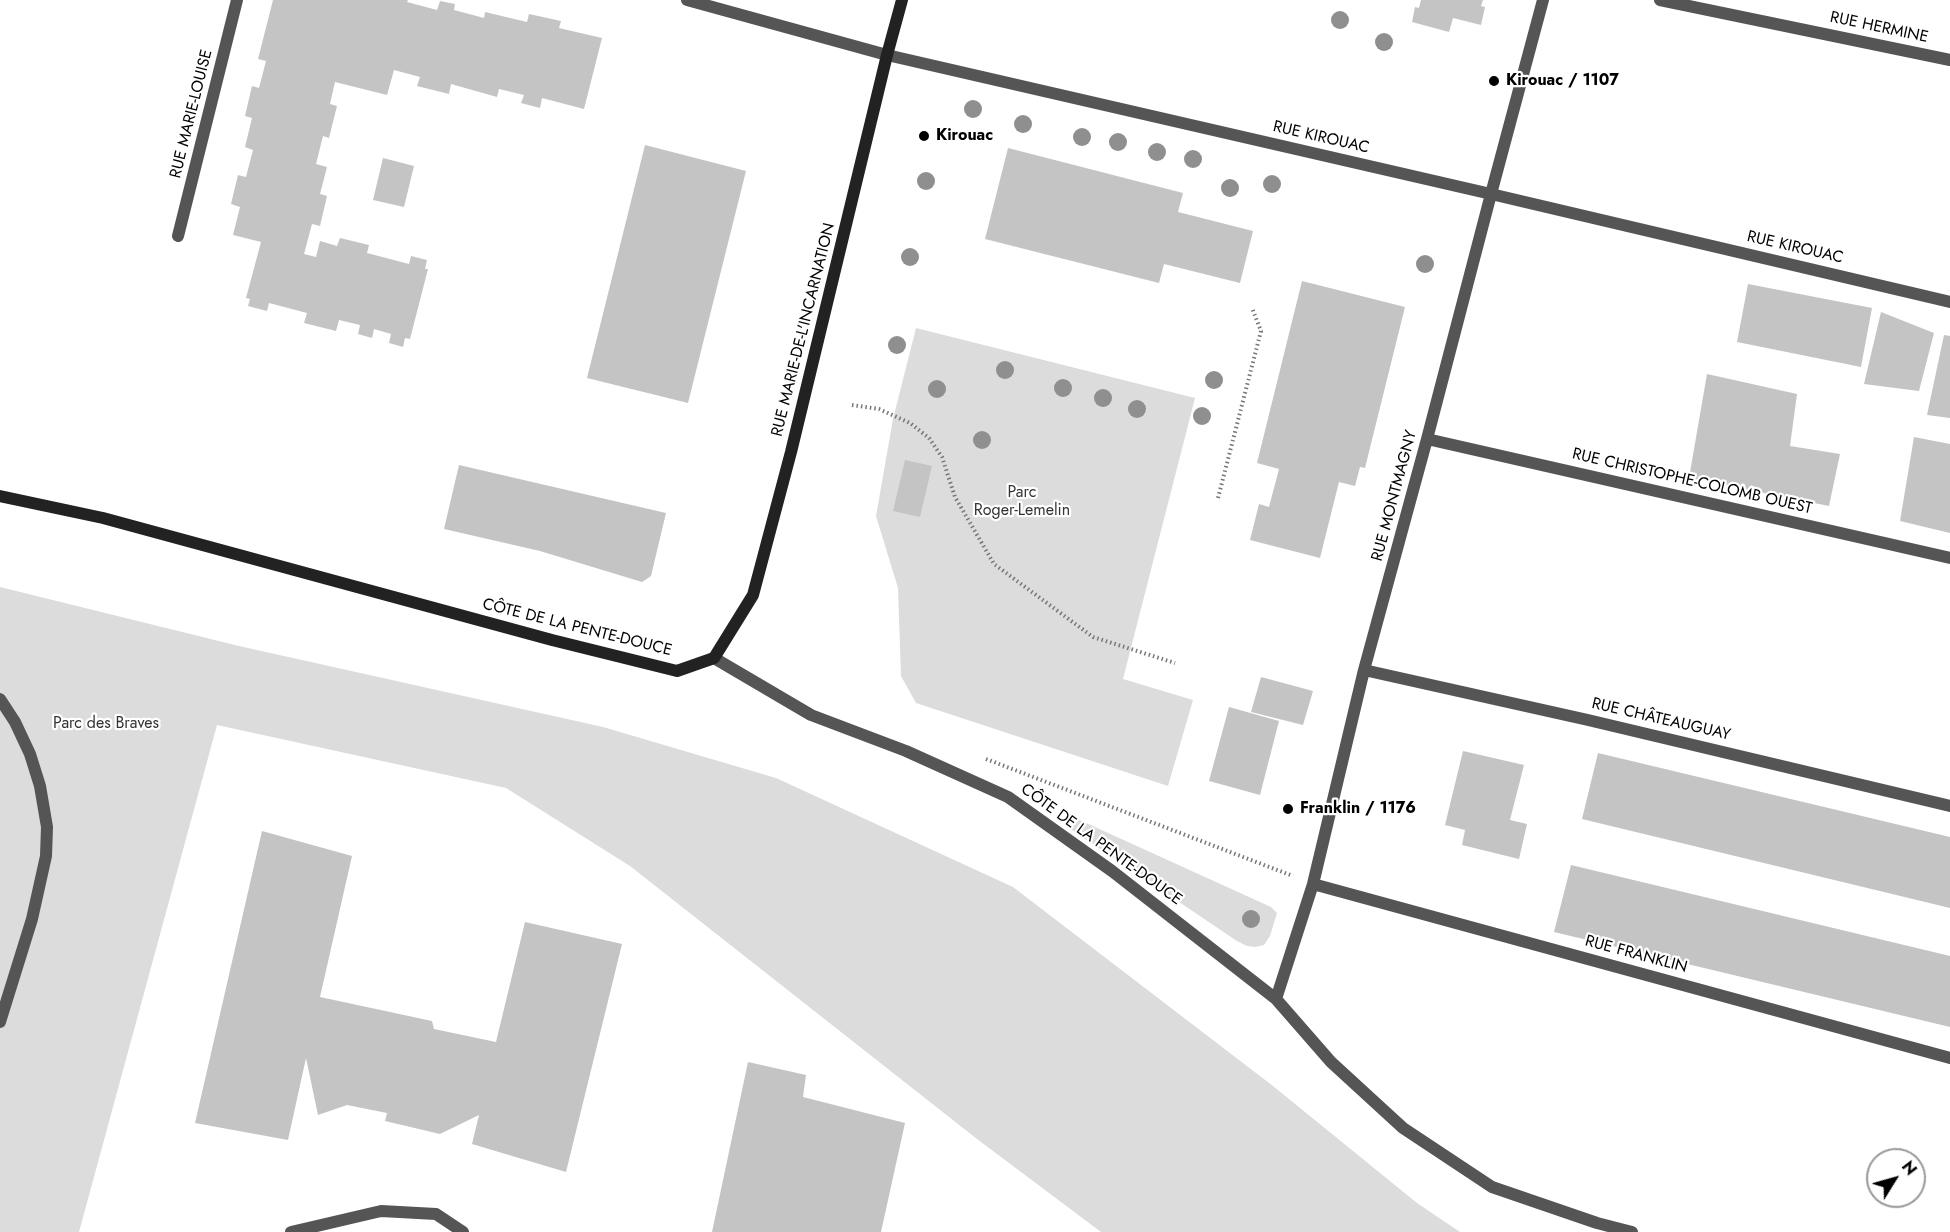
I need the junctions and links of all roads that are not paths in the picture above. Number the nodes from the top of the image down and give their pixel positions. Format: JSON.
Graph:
{"nodes":[{"id":1,"x":237,"y":0,"type":"edge"},
{"id":2,"x":687,"y":0,"type":"edge"},
{"id":3,"x":902,"y":0,"type":"edge"},
{"id":4,"x":1543,"y":0,"type":"edge"},
{"id":5,"x":1660,"y":0,"type":"edge"},
{"id":6,"x":887,"y":55,"type":"junction"},
{"id":7,"x":1950,"y":60,"type":"edge"},
{"id":8,"x":1491,"y":194,"type":"junction"},
{"id":9,"x":178,"y":236,"type":"dead end"},
{"id":10,"x":1950,"y":302,"type":"edge"},
{"id":11,"x":1427,"y":439,"type":"junction"},
{"id":12,"x":0,"y":496,"type":"edge"},
{"id":13,"x":1950,"y":558,"type":"edge"},
{"id":14,"x":714,"y":658,"type":"junction"},
{"id":15,"x":1364,"y":670,"type":"junction"},
{"id":16,"x":0,"y":699,"type":"edge"},
{"id":17,"x":1950,"y":806,"type":"edge"},
{"id":18,"x":1313,"y":884,"type":"junction"},
{"id":19,"x":1276,"y":999,"type":"junction"},
{"id":20,"x":0,"y":1022,"type":"edge"},
{"id":21,"x":1950,"y":1058,"type":"edge"},
{"id":22,"x":291,"y":1232,"type":"edge"},
{"id":23,"x":463,"y":1232,"type":"edge"},
{"id":24,"x":1632,"y":1232,"type":"edge"}],
"edges":[{"from":1,"to":9,"type":"street","name":"RUE MARIE-LOUISE"},
{"from":2,"to":6,"type":"street","name":"RUE KIROUAC"},
{"from":3,"to":6,"type":"main road","name":"RUE MARIE-DE-L'INCARNATION"},
{"from":4,"to":8,"type":"street","name":"RUE MONTMAGNY"},
{"from":5,"to":7,"type":"street","name":"RUE HERMINE"},
{"from":6,"to":8,"type":"street","name":"RUE KIROUAC"},
{"from":6,"to":14,"type":"main road","name":"RUE MARIE-DE-L'INCARNATION"},
{"from":8,"to":10,"type":"street","name":"RUE KIROUAC"},
{"from":8,"to":11,"type":"street","name":"RUE MONTMAGNY"},
{"from":11,"to":13,"type":"street","name":"RUE CHRISTOPHE-COLOMB OUEST"},
{"from":11,"to":15,"type":"street","name":"RUE MONTMAGNY"},
{"from":12,"to":14,"type":"main road","name":"CÔTE DE LA PENTE-DOUCE"},
{"from":14,"to":19,"type":"street","name":"CÔTE DE LA PENTE-DOUCE"},
{"from":15,"to":17,"type":"street","name":"RUE CHÂTEAUGUAY"},
{"from":15,"to":18,"type":"street","name":"RUE MONTMAGNY"},
{"from":16,"to":20,"type":"street"},
{"from":18,"to":19,"type":"street","name":"RUE MONTMAGNY"},
{"from":18,"to":21,"type":"street","name":"RUE FRANKLIN"},
{"from":19,"to":24,"type":"street","name":"CÔTE DE LA PENTE-DOUCE"},
{"from":22,"to":23,"type":"street"}]}
